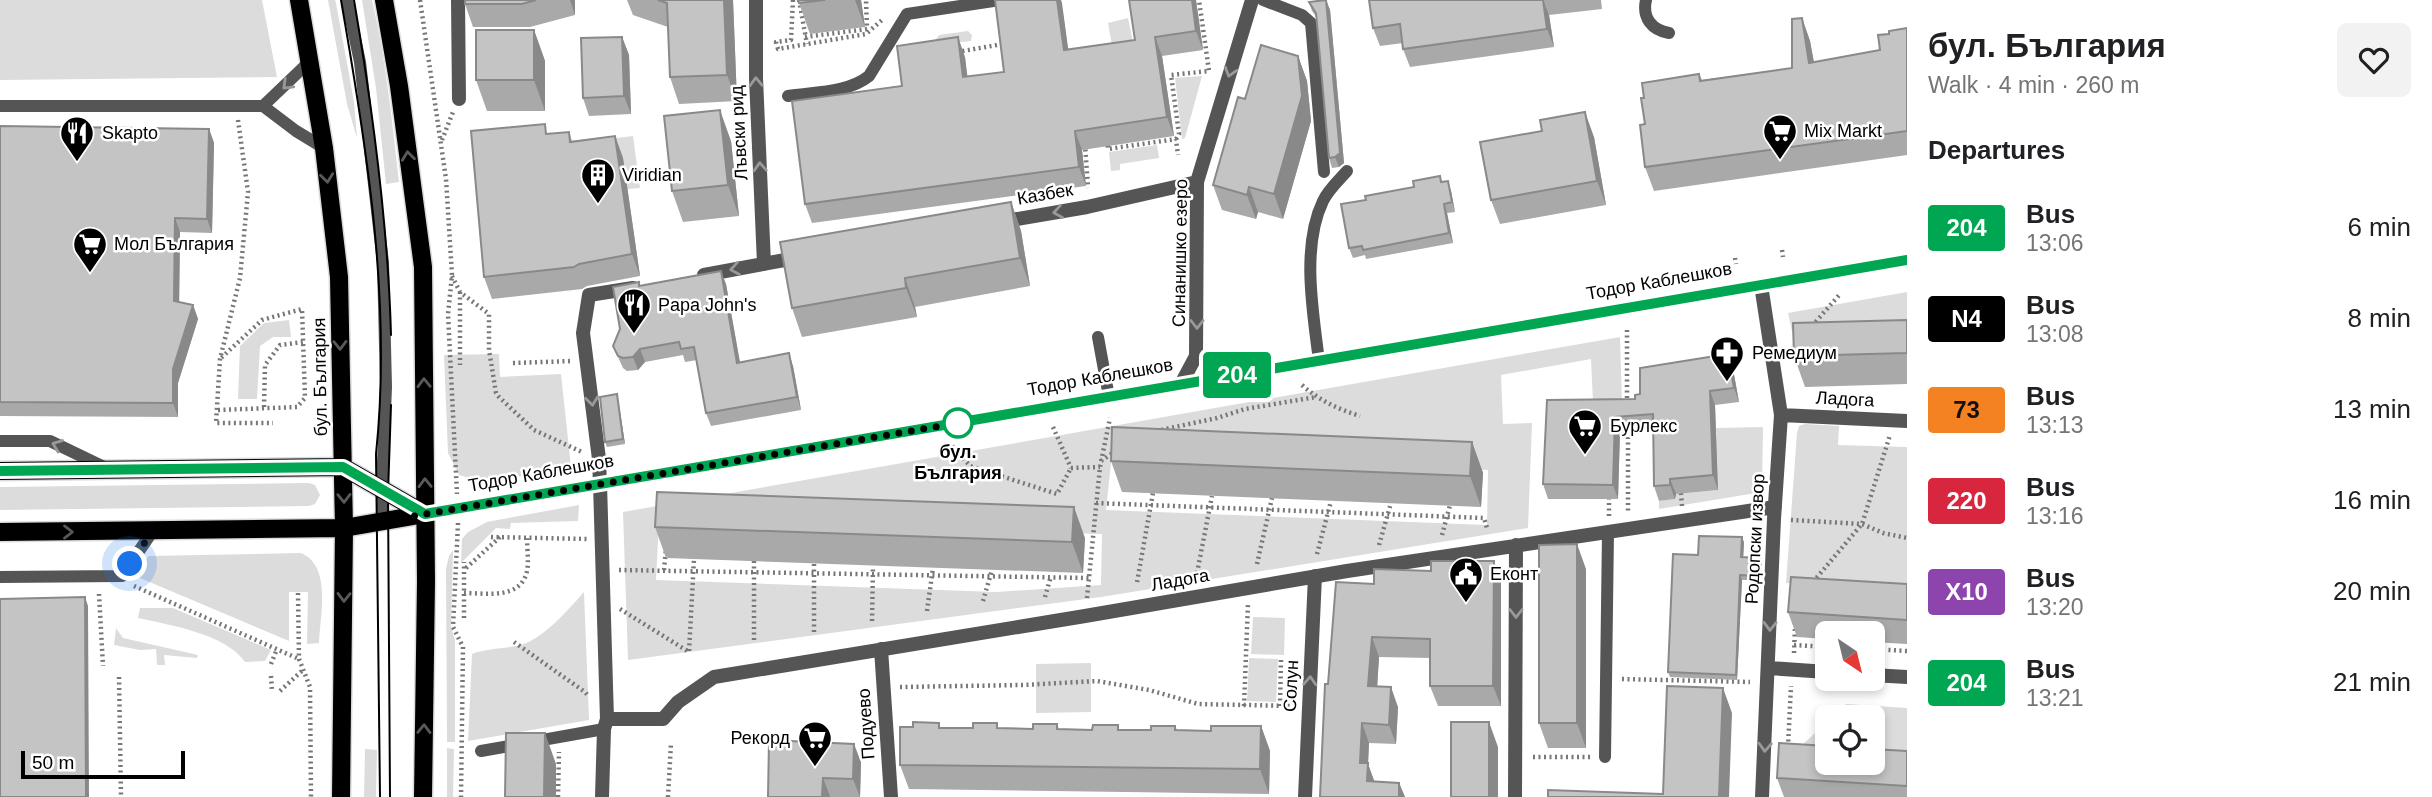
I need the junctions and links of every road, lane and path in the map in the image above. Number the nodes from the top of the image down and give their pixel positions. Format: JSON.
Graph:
{"nodes":[{"id":1,"x":299,"y":0,"type":"edge"},
{"id":2,"x":347,"y":0,"type":"edge"},
{"id":3,"x":384,"y":0,"type":"edge"},
{"id":4,"x":420,"y":0,"type":"edge"},
{"id":5,"x":458,"y":0,"type":"edge"},
{"id":6,"x":756,"y":0,"type":"edge"},
{"id":7,"x":793,"y":0,"type":"edge"},
{"id":8,"x":799,"y":0,"type":"edge"},
{"id":9,"x":866,"y":0,"type":"edge"},
{"id":10,"x":1000,"y":0,"type":"edge"},
{"id":11,"x":1199,"y":0,"type":"edge"},
{"id":12,"x":1252,"y":0,"type":"edge"},
{"id":13,"x":1263,"y":0,"type":"edge"},
{"id":14,"x":1646,"y":0,"type":"edge"},
{"id":15,"x":868,"y":31,"type":"junction"},
{"id":16,"x":1669,"y":33,"type":"dead end"},
{"id":17,"x":1002,"y":35,"type":"edge"},
{"id":18,"x":805,"y":37,"type":"junction"},
{"id":19,"x":807,"y":44,"type":"junction"},
{"id":20,"x":949,"y":53,"type":"edge"},
{"id":21,"x":309,"y":62,"type":"junction"},
{"id":22,"x":788,"y":96,"type":"dead end"},
{"id":23,"x":459,"y":99,"type":"joint"},
{"id":24,"x":0,"y":106,"type":"edge"},
{"id":25,"x":236,"y":106,"type":"junction"},
{"id":26,"x":263,"y":106,"type":"junction"},
{"id":27,"x":1105,"y":128,"type":"edge"},
{"id":28,"x":1085,"y":139,"type":"edge"},
{"id":29,"x":1176,"y":139,"type":"junction"},
{"id":30,"x":441,"y":142,"type":"junction"},
{"id":31,"x":324,"y":148,"type":"junction"},
{"id":32,"x":1178,"y":155,"type":"dead end"},
{"id":33,"x":1324,"y":172,"type":"dead end"},
{"id":34,"x":1347,"y":172,"type":"dead end"},
{"id":35,"x":1197,"y":182,"type":"junction"},
{"id":36,"x":1088,"y":188,"type":"dead end"},
{"id":37,"x":985,"y":225,"type":"edge"},
{"id":38,"x":1783,"y":250,"type":"dead end"},
{"id":39,"x":822,"y":254,"type":"edge"},
{"id":40,"x":1783,"y":257,"type":"dead end"},
{"id":41,"x":1907,"y":260,"type":"edge"},
{"id":42,"x":765,"y":264,"type":"junction"},
{"id":43,"x":452,"y":275,"type":"junction"},
{"id":44,"x":687,"y":278,"type":"edge"},
{"id":45,"x":648,"y":285,"type":"edge"},
{"id":46,"x":1761,"y":285,"type":"junction"},
{"id":47,"x":460,"y":292,"type":"junction"},
{"id":48,"x":1841,"y":293,"type":"dead end"},
{"id":49,"x":1627,"y":330,"type":"dead end"},
{"id":50,"x":1805,"y":334,"type":"edge"},
{"id":51,"x":1098,"y":337,"type":"dead end"},
{"id":52,"x":303,"y":342,"type":"junction"},
{"id":53,"x":220,"y":359,"type":"junction"},
{"id":54,"x":1319,"y":361,"type":"junction"},
{"id":55,"x":566,"y":362,"type":"dead end"},
{"id":56,"x":513,"y":363,"type":"dead end"},
{"id":57,"x":460,"y":365,"type":"dead end"},
{"id":58,"x":1181,"y":384,"type":"junction"},
{"id":59,"x":1302,"y":385,"type":"dead end"},
{"id":60,"x":496,"y":393,"type":"junction"},
{"id":61,"x":506,"y":393,"type":"dead end"},
{"id":62,"x":1109,"y":397,"type":"junction"},
{"id":63,"x":1316,"y":397,"type":"junction"},
{"id":64,"x":264,"y":408,"type":"junction"},
{"id":65,"x":218,"y":410,"type":"junction"},
{"id":66,"x":1781,"y":415,"type":"junction"},
{"id":67,"x":1360,"y":416,"type":"dead end"},
{"id":68,"x":1110,"y":418,"type":"dead end"},
{"id":69,"x":1901,"y":421,"type":"edge"},
{"id":70,"x":273,"y":422,"type":"dead end"},
{"id":71,"x":1053,"y":427,"type":"dead end"},
{"id":72,"x":1153,"y":432,"type":"edge"},
{"id":73,"x":0,"y":441,"type":"edge"},
{"id":74,"x":952,"y":446,"type":"dead end"},
{"id":75,"x":1121,"y":448,"type":"edge"},
{"id":76,"x":457,"y":457,"type":"dead end"},
{"id":77,"x":599,"y":459,"type":"junction"},
{"id":78,"x":1101,"y":461,"type":"junction"},
{"id":79,"x":343,"y":467,"type":"junction"},
{"id":80,"x":1100,"y":467,"type":"junction"},
{"id":81,"x":1071,"y":468,"type":"junction"},
{"id":82,"x":110,"y":470,"type":"junction"},
{"id":83,"x":0,"y":471,"type":"edge"},
{"id":84,"x":600,"y":484,"type":"junction"},
{"id":85,"x":382,"y":489,"type":"junction"},
{"id":86,"x":1153,"y":494,"type":"edge"},
{"id":87,"x":1212,"y":496,"type":"edge"},
{"id":88,"x":1272,"y":498,"type":"edge"},
{"id":89,"x":1609,"y":499,"type":"edge"},
{"id":90,"x":1331,"y":501,"type":"edge"},
{"id":91,"x":1096,"y":503,"type":"junction"},
{"id":92,"x":1391,"y":503,"type":"edge"},
{"id":93,"x":1450,"y":505,"type":"edge"},
{"id":94,"x":1150,"y":506,"type":"junction"},
{"id":95,"x":1209,"y":508,"type":"junction"},
{"id":96,"x":1609,"y":508,"type":"dead end"},
{"id":97,"x":1269,"y":510,"type":"junction"},
{"id":98,"x":1328,"y":513,"type":"junction"},
{"id":99,"x":1774,"y":513,"type":"junction"},
{"id":100,"x":425,"y":514,"type":"junction"},
{"id":101,"x":1387,"y":515,"type":"junction"},
{"id":102,"x":1447,"y":517,"type":"junction"},
{"id":103,"x":1628,"y":520,"type":"dead end"},
{"id":104,"x":383,"y":522,"type":"junction"},
{"id":105,"x":1862,"y":524,"type":"junction"},
{"id":106,"x":344,"y":528,"type":"junction"},
{"id":107,"x":1486,"y":528,"type":"dead end"},
{"id":108,"x":0,"y":532,"type":"edge"},
{"id":109,"x":152,"y":532,"type":"junction"},
{"id":110,"x":1608,"y":532,"type":"junction"},
{"id":111,"x":1442,"y":535,"type":"dead end"},
{"id":112,"x":491,"y":537,"type":"dead end"},
{"id":113,"x":500,"y":537,"type":"junction"},
{"id":114,"x":667,"y":537,"type":"edge"},
{"id":115,"x":527,"y":538,"type":"junction"},
{"id":116,"x":568,"y":538,"type":"dead end"},
{"id":117,"x":1907,"y":538,"type":"edge"},
{"id":118,"x":458,"y":543,"type":"dead end"},
{"id":119,"x":1379,"y":544,"type":"dead end"},
{"id":120,"x":1516,"y":545,"type":"junction"},
{"id":121,"x":1317,"y":554,"type":"dead end"},
{"id":122,"x":695,"y":559,"type":"edge"},
{"id":123,"x":754,"y":561,"type":"edge"},
{"id":124,"x":814,"y":564,"type":"edge"},
{"id":125,"x":1258,"y":564,"type":"dead end"},
{"id":126,"x":624,"y":565,"type":"dead end"},
{"id":127,"x":873,"y":566,"type":"edge"},
{"id":128,"x":933,"y":568,"type":"edge"},
{"id":129,"x":630,"y":569,"type":"junction"},
{"id":130,"x":619,"y":570,"type":"dead end"},
{"id":131,"x":664,"y":570,"type":"junction"},
{"id":132,"x":694,"y":570,"type":"junction"},
{"id":133,"x":992,"y":570,"type":"edge"},
{"id":134,"x":754,"y":571,"type":"junction"},
{"id":135,"x":814,"y":572,"type":"junction"},
{"id":136,"x":1197,"y":573,"type":"dead end"},
{"id":137,"x":873,"y":574,"type":"junction"},
{"id":138,"x":932,"y":575,"type":"junction"},
{"id":139,"x":1051,"y":575,"type":"junction"},
{"id":140,"x":1315,"y":576,"type":"junction"},
{"id":141,"x":0,"y":577,"type":"edge"},
{"id":142,"x":990,"y":577,"type":"junction"},
{"id":143,"x":1089,"y":578,"type":"junction"},
{"id":144,"x":1137,"y":582,"type":"dead end"},
{"id":145,"x":1812,"y":583,"type":"edge"},
{"id":146,"x":1248,"y":588,"type":"junction"},
{"id":147,"x":137,"y":589,"type":"dead end"},
{"id":148,"x":298,"y":593,"type":"dead end"},
{"id":149,"x":464,"y":593,"type":"junction"},
{"id":150,"x":99,"y":594,"type":"dead end"},
{"id":151,"x":1045,"y":597,"type":"dead end"},
{"id":152,"x":983,"y":601,"type":"dead end"},
{"id":153,"x":619,"y":609,"type":"dead end"},
{"id":154,"x":927,"y":611,"type":"dead end"},
{"id":155,"x":1085,"y":617,"type":"junction"},
{"id":156,"x":464,"y":618,"type":"dead end"},
{"id":157,"x":872,"y":621,"type":"dead end"},
{"id":158,"x":1796,"y":622,"type":"edge"},
{"id":159,"x":814,"y":632,"type":"dead end"},
{"id":160,"x":514,"y":642,"type":"dead end"},
{"id":161,"x":754,"y":643,"type":"dead end"},
{"id":162,"x":1794,"y":645,"type":"junction"},
{"id":163,"x":1815,"y":646,"type":"edge"},
{"id":164,"x":277,"y":649,"type":"junction"},
{"id":165,"x":881,"y":649,"type":"junction"},
{"id":166,"x":1885,"y":650,"type":"edge"},
{"id":167,"x":1907,"y":651,"type":"edge"},
{"id":168,"x":1281,"y":658,"type":"dead end"},
{"id":169,"x":299,"y":659,"type":"junction"},
{"id":170,"x":271,"y":664,"type":"dead end"},
{"id":171,"x":103,"y":666,"type":"dead end"},
{"id":172,"x":303,"y":669,"type":"junction"},
{"id":173,"x":1793,"y":670,"type":"junction"},
{"id":174,"x":1815,"y":671,"type":"edge"},
{"id":175,"x":1769,"y":675,"type":"junction"},
{"id":176,"x":1885,"y":676,"type":"edge"},
{"id":177,"x":119,"y":677,"type":"dead end"},
{"id":178,"x":271,"y":677,"type":"dead end"},
{"id":179,"x":1907,"y":677,"type":"edge"},
{"id":180,"x":1606,"y":679,"type":"junction"},
{"id":181,"x":883,"y":687,"type":"junction"},
{"id":182,"x":272,"y":691,"type":"dead end"},
{"id":183,"x":280,"y":691,"type":"dead end"},
{"id":184,"x":1244,"y":706,"type":"junction"},
{"id":185,"x":1280,"y":706,"type":"junction"},
{"id":186,"x":1309,"y":706,"type":"junction"},
{"id":187,"x":606,"y":724,"type":"junction"},
{"id":188,"x":559,"y":737,"type":"junction"},
{"id":189,"x":671,"y":743,"type":"dead end"},
{"id":190,"x":481,"y":751,"type":"dead end"},
{"id":191,"x":1515,"y":757,"type":"junction"},
{"id":192,"x":1605,"y":757,"type":"joint"},
{"id":193,"x":1787,"y":759,"type":"edge"},
{"id":194,"x":121,"y":797,"type":"edge"},
{"id":195,"x":311,"y":797,"type":"edge"},
{"id":196,"x":341,"y":797,"type":"edge"},
{"id":197,"x":423,"y":797,"type":"edge"},
{"id":198,"x":461,"y":797,"type":"edge"},
{"id":199,"x":558,"y":797,"type":"edge"},
{"id":200,"x":602,"y":797,"type":"edge"},
{"id":201,"x":668,"y":797,"type":"edge"},
{"id":202,"x":891,"y":797,"type":"edge"},
{"id":203,"x":1305,"y":797,"type":"edge"},
{"id":204,"x":1515,"y":797,"type":"edge"},
{"id":205,"x":1762,"y":797,"type":"edge"}],
"edges":[{"from":1,"to":21,"type":"main road","name":"бул. България"},
{"from":2,"to":85,"type":"lane"},
{"from":100,"to":3,"type":"main road","one_way":true},
{"from":4,"to":30,"type":"path"},
{"from":5,"to":23,"type":"street"},
{"from":42,"to":6,"type":"street","name":"Лъвски рид","one_way":true},
{"from":7,"to":19,"type":"path"},
{"from":8,"to":18,"type":"path"},
{"from":9,"to":15,"type":"path"},
{"from":10,"to":22,"type":"lane"},
{"from":11,"to":29,"type":"path"},
{"from":12,"to":35,"type":"street","name":"Синанишко езеро","one_way":true},
{"from":13,"to":33,"type":"lane"},
{"from":14,"to":16,"type":"lane"},
{"from":15,"to":18,"type":"path"},
{"from":15,"to":19,"type":"path"},
{"from":17,"to":20,"type":"path"},
{"from":18,"to":19,"type":"path"},
{"from":21,"to":26,"type":"lane","one_way":true},
{"from":21,"to":31,"type":"main road","name":"бул. България"},
{"from":23,"to":30,"type":"path"},
{"from":24,"to":25,"type":"lane"},
{"from":25,"to":26,"type":"lane"},
{"from":25,"to":53,"type":"path"},
{"from":26,"to":31,"type":"lane"},
{"from":27,"to":29,"type":"path"},
{"from":28,"to":36,"type":"path"},
{"from":29,"to":32,"type":"path"},
{"from":30,"to":43,"type":"path"},
{"from":31,"to":79,"type":"main road","name":"бул. България","one_way":true},
{"from":34,"to":54,"type":"lane"},
{"from":35,"to":37,"type":"street","name":"Казбек","one_way":true},
{"from":35,"to":58,"type":"street","name":"Синанишко езеро","one_way":true},
{"from":38,"to":40,"type":"path"},
{"from":39,"to":42,"type":"street"},
{"from":41,"to":46,"type":"main road","name":"Тодор Каблешков"},
{"from":42,"to":44,"type":"street","one_way":true},
{"from":43,"to":47,"type":"path"},
{"from":43,"to":76,"type":"path"},
{"from":45,"to":77,"type":"street","one_way":true},
{"from":46,"to":54,"type":"main road","name":"Тодор Каблешков"},
{"from":46,"to":66,"type":"street","name":"Родопски извор"},
{"from":47,"to":57,"type":"path"},
{"from":47,"to":60,"type":"path"},
{"from":48,"to":50,"type":"path"},
{"from":49,"to":103,"type":"path"},
{"from":51,"to":62,"type":"lane"},
{"from":52,"to":53,"type":"path"},
{"from":52,"to":64,"type":"path"},
{"from":52,"to":64,"type":"path"},
{"from":53,"to":65,"type":"path"},
{"from":54,"to":58,"type":"main road","name":"Тодор Каблешков"},
{"from":55,"to":56,"type":"path"},
{"from":58,"to":62,"type":"main road","name":"Тодор Каблешков"},
{"from":59,"to":63,"type":"path"},
{"from":60,"to":61,"type":"path"},
{"from":60,"to":77,"type":"path"},
{"from":62,"to":84,"type":"main road","name":"Тодор Каблешков"},
{"from":63,"to":67,"type":"path"},
{"from":63,"to":72,"type":"path"},
{"from":64,"to":65,"type":"path"},
{"from":65,"to":70,"type":"path"},
{"from":66,"to":69,"type":"street","name":"Ладога"},
{"from":66,"to":99,"type":"street","name":"Родопски извор"},
{"from":68,"to":78,"type":"path"},
{"from":69,"to":105,"type":"path"},
{"from":71,"to":81,"type":"path"},
{"from":82,"to":73,"type":"lane","one_way":true},
{"from":74,"to":81,"type":"path"},
{"from":75,"to":78,"type":"path"},
{"from":77,"to":84,"type":"street"},
{"from":78,"to":80,"type":"path"},
{"from":79,"to":82,"type":"main road"},
{"from":79,"to":85,"type":"main road"},
{"from":79,"to":106,"type":"main road","name":"бул. България","one_way":true},
{"from":80,"to":81,"type":"path"},
{"from":80,"to":91,"type":"path"},
{"from":82,"to":83,"type":"main road"},
{"from":84,"to":100,"type":"main road","name":"Тодор Каблешков"},
{"from":84,"to":187,"type":"street"},
{"from":85,"to":100,"type":"main road"},
{"from":85,"to":104,"type":"lane"},
{"from":86,"to":94,"type":"path"},
{"from":87,"to":95,"type":"path"},
{"from":88,"to":97,"type":"path"},
{"from":89,"to":96,"type":"path"},
{"from":90,"to":98,"type":"path"},
{"from":91,"to":94,"type":"path"},
{"from":91,"to":143,"type":"path"},
{"from":92,"to":101,"type":"path"},
{"from":93,"to":102,"type":"path"},
{"from":94,"to":95,"type":"path"},
{"from":94,"to":144,"type":"path"},
{"from":95,"to":97,"type":"path"},
{"from":95,"to":136,"type":"path"},
{"from":97,"to":98,"type":"path"},
{"from":97,"to":125,"type":"path"},
{"from":98,"to":101,"type":"path"},
{"from":98,"to":121,"type":"path"},
{"from":99,"to":105,"type":"path"},
{"from":99,"to":110,"type":"street","name":"Ладога"},
{"from":99,"to":175,"type":"street","name":"Родопски извор","one_way":true},
{"from":100,"to":104,"type":"main road","name":"Тодор Каблешков"},
{"from":197,"to":100,"type":"main road","one_way":true},
{"from":101,"to":102,"type":"path"},
{"from":101,"to":119,"type":"path"},
{"from":102,"to":107,"type":"path"},
{"from":102,"to":111,"type":"path"},
{"from":104,"to":106,"type":"main road","name":"Тодор Каблешков"},
{"from":105,"to":117,"type":"path"},
{"from":105,"to":145,"type":"path"},
{"from":106,"to":109,"type":"main road","name":"Тодор Каблешков"},
{"from":106,"to":196,"type":"main road","name":"бул. България","one_way":true},
{"from":108,"to":109,"type":"main road","name":"Тодор Каблешков","one_way":true},
{"from":109,"to":141,"type":"lane"},
{"from":110,"to":120,"type":"street","name":"Ладога"},
{"from":110,"to":180,"type":"lane"},
{"from":112,"to":113,"type":"path"},
{"from":113,"to":115,"type":"path"},
{"from":113,"to":149,"type":"path"},
{"from":114,"to":131,"type":"path"},
{"from":115,"to":116,"type":"path"},
{"from":115,"to":149,"type":"path"},
{"from":118,"to":198,"type":"path"},
{"from":120,"to":140,"type":"street","name":"Ладога"},
{"from":120,"to":191,"type":"street","one_way":true},
{"from":122,"to":132,"type":"path"},
{"from":123,"to":134,"type":"path"},
{"from":124,"to":135,"type":"path"},
{"from":126,"to":129,"type":"path"},
{"from":127,"to":137,"type":"path"},
{"from":128,"to":138,"type":"path"},
{"from":129,"to":130,"type":"path"},
{"from":129,"to":131,"type":"path"},
{"from":131,"to":132,"type":"path"},
{"from":132,"to":134,"type":"path"},
{"from":132,"to":153,"type":"path"},
{"from":133,"to":142,"type":"path"},
{"from":134,"to":135,"type":"path"},
{"from":134,"to":161,"type":"path"},
{"from":135,"to":137,"type":"path"},
{"from":135,"to":159,"type":"path"},
{"from":137,"to":138,"type":"path"},
{"from":137,"to":157,"type":"path"},
{"from":138,"to":142,"type":"path"},
{"from":138,"to":154,"type":"path"},
{"from":139,"to":142,"type":"path"},
{"from":139,"to":143,"type":"path"},
{"from":139,"to":151,"type":"path"},
{"from":140,"to":146,"type":"street","name":"Ладога"},
{"from":186,"to":140,"type":"street","name":"Солун","one_way":true},
{"from":142,"to":152,"type":"path"},
{"from":143,"to":155,"type":"path"},
{"from":146,"to":155,"type":"street","name":"Ладога"},
{"from":146,"to":184,"type":"path"},
{"from":147,"to":164,"type":"path"},
{"from":148,"to":169,"type":"path"},
{"from":149,"to":156,"type":"path"},
{"from":150,"to":171,"type":"path"},
{"from":155,"to":165,"type":"street","name":"Ладога"},
{"from":158,"to":162,"type":"path"},
{"from":160,"to":187,"type":"path"},
{"from":162,"to":163,"type":"path"},
{"from":162,"to":173,"type":"path"},
{"from":164,"to":169,"type":"path"},
{"from":164,"to":170,"type":"path"},
{"from":165,"to":181,"type":"street","name":"Подуево"},
{"from":165,"to":187,"type":"street","name":"Ладога"},
{"from":166,"to":167,"type":"path"},
{"from":168,"to":185,"type":"path"},
{"from":169,"to":172,"type":"path"},
{"from":172,"to":183,"type":"path"},
{"from":172,"to":195,"type":"path"},
{"from":173,"to":174,"type":"street"},
{"from":173,"to":175,"type":"street"},
{"from":173,"to":193,"type":"path"},
{"from":175,"to":180,"type":"path"},
{"from":175,"to":205,"type":"street","name":"Родопски извор","one_way":true},
{"from":176,"to":179,"type":"street"},
{"from":177,"to":194,"type":"path"},
{"from":178,"to":182,"type":"path"},
{"from":180,"to":192,"type":"lane"},
{"from":181,"to":184,"type":"path"},
{"from":181,"to":202,"type":"street","name":"Подуево"},
{"from":184,"to":185,"type":"path"},
{"from":185,"to":186,"type":"path"},
{"from":186,"to":203,"type":"street","name":"Солун"},
{"from":187,"to":188,"type":"lane","name":"Ладога"},
{"from":187,"to":200,"type":"street"},
{"from":188,"to":190,"type":"lane","name":"Ладога"},
{"from":188,"to":199,"type":"path"},
{"from":189,"to":201,"type":"path"},
{"from":191,"to":192,"type":"path"},
{"from":191,"to":204,"type":"street"}]}
